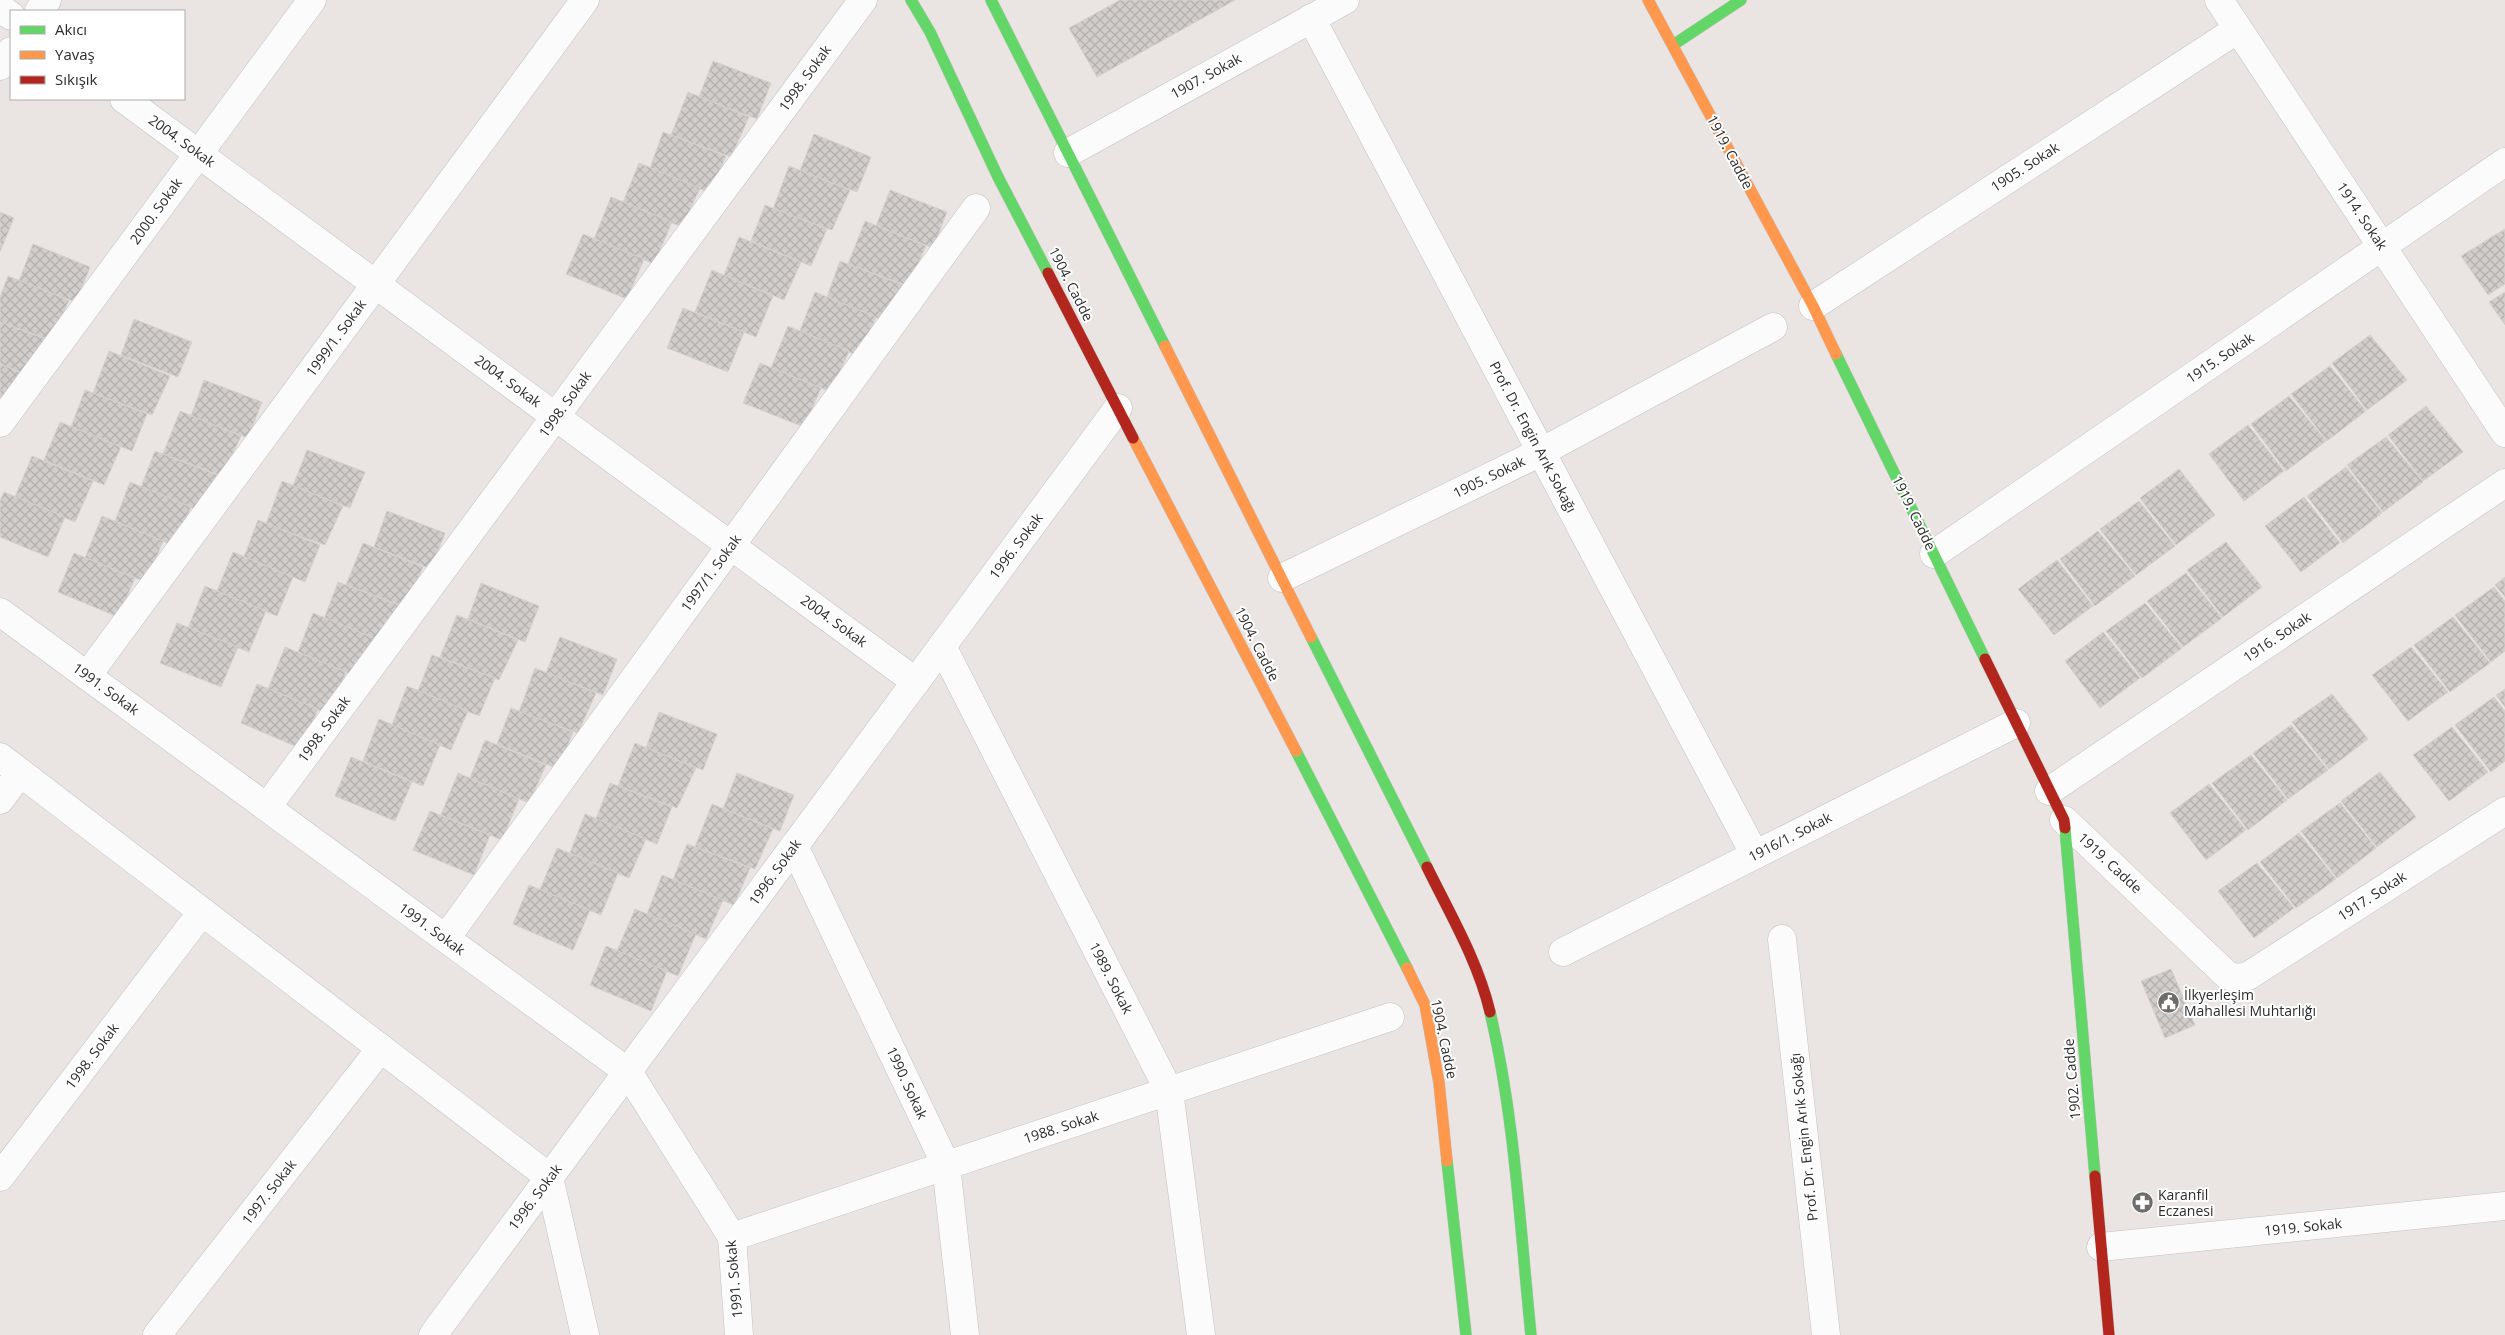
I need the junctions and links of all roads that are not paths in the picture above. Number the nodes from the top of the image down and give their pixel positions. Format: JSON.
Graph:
{"nodes":[{"id":1,"x":312,"y":0,"type":"edge"},
{"id":2,"x":585,"y":0,"type":"edge"},
{"id":3,"x":863,"y":0,"type":"edge"},
{"id":4,"x":911,"y":0,"type":"edge"},
{"id":5,"x":991,"y":0,"type":"edge"},
{"id":6,"x":1345,"y":0,"type":"edge"},
{"id":7,"x":1648,"y":0,"type":"edge"},
{"id":8,"x":1741,"y":0,"type":"edge"},
{"id":9,"x":2219,"y":0,"type":"edge"},
{"id":10,"x":1311,"y":18,"type":"junction"},
{"id":11,"x":2238,"y":29,"type":"junction"},
{"id":12,"x":1673,"y":45,"type":"junction"},
{"id":13,"x":10,"y":51,"type":"edge"},
{"id":14,"x":0,"y":66,"type":"edge"},
{"id":15,"x":125,"y":100,"type":"edge"},
{"id":16,"x":1068,"y":153,"type":"junction"},
{"id":17,"x":199,"y":154,"type":"junction"},
{"id":18,"x":2505,"y":162,"type":"edge"},
{"id":19,"x":976,"y":208,"type":"dead end"},
{"id":20,"x":2382,"y":247,"type":"junction"},
{"id":21,"x":376,"y":284,"type":"junction"},
{"id":22,"x":1813,"y":306,"type":"junction"},
{"id":23,"x":1773,"y":327,"type":"dead end"},
{"id":24,"x":1118,"y":408,"type":"junction"},
{"id":25,"x":556,"y":416,"type":"junction"},
{"id":26,"x":0,"y":423,"type":"edge"},
{"id":27,"x":2505,"y":433,"type":"edge"},
{"id":28,"x":1541,"y":452,"type":"junction"},
{"id":29,"x":2505,"y":483,"type":"edge"},
{"id":30,"x":731,"y":545,"type":"junction"},
{"id":31,"x":1934,"y":554,"type":"junction"},
{"id":32,"x":1282,"y":578,"type":"junction"},
{"id":33,"x":0,"y":612,"type":"edge"},
{"id":34,"x":942,"y":646,"type":"junction"},
{"id":35,"x":87,"y":676,"type":"junction"},
{"id":36,"x":916,"y":682,"type":"junction"},
{"id":37,"x":2016,"y":723,"type":"junction"},
{"id":38,"x":10,"y":765,"type":"edge"},
{"id":39,"x":2050,"y":791,"type":"junction"},
{"id":40,"x":0,"y":800,"type":"edge"},
{"id":41,"x":267,"y":807,"type":"junction"},
{"id":42,"x":2505,"y":811,"type":"edge"},
{"id":43,"x":2064,"y":820,"type":"junction"},
{"id":44,"x":794,"y":846,"type":"junction"},
{"id":45,"x":1755,"y":855,"type":"junction"},
{"id":46,"x":202,"y":912,"type":"junction"},
{"id":47,"x":446,"y":938,"type":"junction"},
{"id":48,"x":1782,"y":939,"type":"dead end"},
{"id":49,"x":1563,"y":952,"type":"dead end"},
{"id":50,"x":2237,"y":978,"type":"joint"},
{"id":51,"x":1390,"y":1017,"type":"dead end"},
{"id":52,"x":381,"y":1048,"type":"junction"},
{"id":53,"x":628,"y":1072,"type":"junction"},
{"id":54,"x":1169,"y":1092,"type":"junction"},
{"id":55,"x":946,"y":1166,"type":"junction"},
{"id":56,"x":0,"y":1177,"type":"edge"},
{"id":57,"x":550,"y":1177,"type":"junction"},
{"id":58,"x":2505,"y":1206,"type":"edge"},
{"id":59,"x":732,"y":1237,"type":"junction"},
{"id":60,"x":2101,"y":1247,"type":"junction"},
{"id":61,"x":158,"y":1335,"type":"edge"},
{"id":62,"x":433,"y":1335,"type":"edge"},
{"id":63,"x":585,"y":1335,"type":"edge"},
{"id":64,"x":739,"y":1335,"type":"edge"},
{"id":65,"x":964,"y":1335,"type":"edge"},
{"id":66,"x":1201,"y":1335,"type":"edge"},
{"id":67,"x":1466,"y":1335,"type":"edge"},
{"id":68,"x":1531,"y":1335,"type":"edge"},
{"id":69,"x":1826,"y":1335,"type":"edge"},
{"id":70,"x":2109,"y":1335,"type":"edge"}],
"edges":[{"from":1,"to":17,"type":"street","name":"2000. Sokak"},
{"from":2,"to":21,"type":"street","name":"1999/1. Sokak"},
{"from":3,"to":25,"type":"street","name":"1998. Sokak"},
{"from":4,"to":24,"type":"main road","name":"1904. Cadde"},
{"from":5,"to":16,"type":"main road"},
{"from":6,"to":10,"type":"street","name":"1907. Sokak"},
{"from":7,"to":12,"type":"main road","name":"1919. Cadde"},
{"from":8,"to":12,"type":"main road"},
{"from":9,"to":11,"type":"street","name":"1914. Sokak"},
{"from":10,"to":16,"type":"street","name":"1907. Sokak"},
{"from":10,"to":28,"type":"street","name":"Prof. Dr. Engin Arık Sokağı"},
{"from":11,"to":20,"type":"street","name":"1914. Sokak"},
{"from":11,"to":22,"type":"street","name":"1905. Sokak"},
{"from":12,"to":22,"type":"main road","name":"1919. Cadde"},
{"from":13,"to":14,"type":"street"},
{"from":15,"to":17,"type":"street","name":"2004. Sokak"},
{"from":16,"to":32,"type":"main road"},
{"from":17,"to":21,"type":"street","name":"2004. Sokak"},
{"from":17,"to":26,"type":"street","name":"2000. Sokak"},
{"from":18,"to":20,"type":"street","name":"1915. Sokak"},
{"from":19,"to":30,"type":"street","name":"1997/1. Sokak"},
{"from":20,"to":27,"type":"street","name":"1914. Sokak"},
{"from":20,"to":31,"type":"street","name":"1915. Sokak"},
{"from":21,"to":25,"type":"street","name":"2004. Sokak"},
{"from":21,"to":35,"type":"street","name":"1999/1. Sokak"},
{"from":22,"to":31,"type":"main road","name":"1919. Cadde"},
{"from":23,"to":28,"type":"street","name":"1905. Sokak"},
{"from":24,"to":34,"type":"street","name":"1996. Sokak"},
{"from":24,"to":67,"type":"main road","name":"1904. Cadde"},
{"from":25,"to":30,"type":"street","name":"2004. Sokak"},
{"from":25,"to":41,"type":"street","name":"1998. Sokak"},
{"from":28,"to":32,"type":"street","name":"1905. Sokak"},
{"from":28,"to":45,"type":"street","name":"Prof. Dr. Engin Arık Sokağı"},
{"from":29,"to":39,"type":"street","name":"1916. Sokak"},
{"from":30,"to":36,"type":"street","name":"2004. Sokak"},
{"from":30,"to":47,"type":"street","name":"1997/1. Sokak"},
{"from":31,"to":37,"type":"main road","name":"1919. Cadde"},
{"from":32,"to":68,"type":"main road"},
{"from":33,"to":35,"type":"street","name":"1991. Sokak"},
{"from":34,"to":36,"type":"street","name":"1996. Sokak"},
{"from":34,"to":54,"type":"street","name":"1989. Sokak"},
{"from":35,"to":41,"type":"street","name":"1991. Sokak"},
{"from":36,"to":44,"type":"street","name":"1996. Sokak"},
{"from":37,"to":39,"type":"main road","name":"1919. Cadde"},
{"from":37,"to":45,"type":"street","name":"1916/1. Sokak"},
{"from":38,"to":40,"type":"street"},
{"from":38,"to":46,"type":"street"},
{"from":39,"to":43,"type":"main road","name":"1919. Cadde"},
{"from":41,"to":47,"type":"street","name":"1991. Sokak"},
{"from":42,"to":50,"type":"street","name":"1917. Sokak"},
{"from":43,"to":50,"type":"street","name":"1919. Cadde"},
{"from":43,"to":60,"type":"main road","name":"1902. Cadde"},
{"from":44,"to":53,"type":"street","name":"1996. Sokak"},
{"from":44,"to":55,"type":"street","name":"1990. Sokak"},
{"from":45,"to":49,"type":"street","name":"1916/1. Sokak"},
{"from":46,"to":52,"type":"street"},
{"from":46,"to":56,"type":"street","name":"1998. Sokak"},
{"from":47,"to":53,"type":"street","name":"1991. Sokak"},
{"from":48,"to":69,"type":"street","name":"Prof. Dr. Engin Arık Sokağı"},
{"from":51,"to":54,"type":"street","name":"1988. Sokak"},
{"from":52,"to":57,"type":"street"},
{"from":52,"to":61,"type":"street","name":"1997. Sokak"},
{"from":53,"to":57,"type":"street","name":"1996. Sokak"},
{"from":53,"to":59,"type":"street","name":"1991. Sokak"},
{"from":54,"to":55,"type":"street","name":"1988. Sokak"},
{"from":54,"to":66,"type":"street","name":"1989. Sokak"},
{"from":55,"to":59,"type":"street","name":"1988. Sokak"},
{"from":55,"to":65,"type":"street","name":"1990. Sokak"},
{"from":57,"to":62,"type":"street","name":"1996. Sokak"},
{"from":57,"to":63,"type":"street"},
{"from":58,"to":60,"type":"street","name":"1919. Sokak"},
{"from":59,"to":64,"type":"street","name":"1991. Sokak"},
{"from":60,"to":70,"type":"main road","name":"1902. Cadde"}]}
